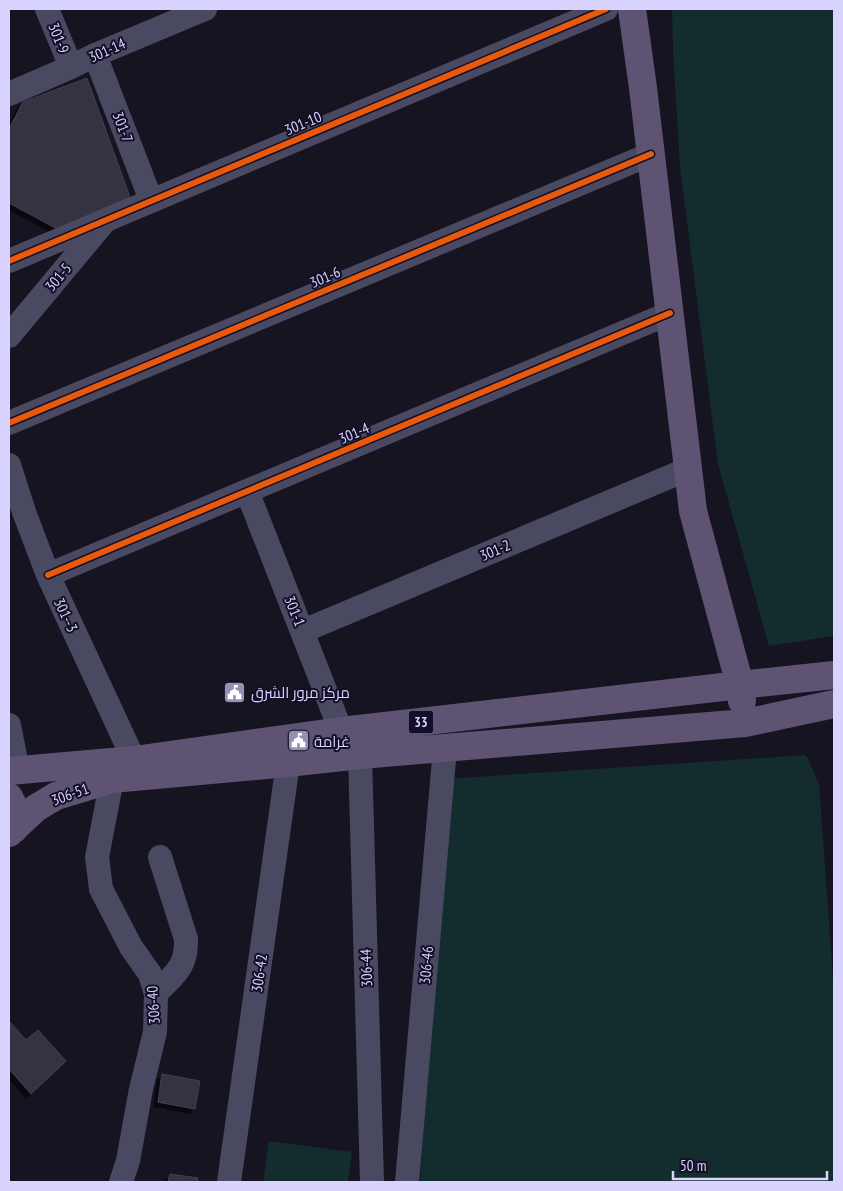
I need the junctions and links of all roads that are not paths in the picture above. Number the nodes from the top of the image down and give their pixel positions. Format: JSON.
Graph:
{"nodes":[{"id":1,"x":47,"y":9,"type":"edge"},
{"id":2,"x":205,"y":9,"type":"edge"},
{"id":3,"x":606,"y":9,"type":"edge"},
{"id":4,"x":632,"y":9,"type":"edge"},
{"id":5,"x":95,"y":54,"type":"junction"},
{"id":6,"x":71,"y":67,"type":"junction"},
{"id":7,"x":9,"y":94,"type":"edge"},
{"id":8,"x":651,"y":154,"type":"junction"},
{"id":9,"x":151,"y":200,"type":"junction"},
{"id":10,"x":106,"y":219,"type":"junction"},
{"id":11,"x":9,"y":261,"type":"edge"},
{"id":12,"x":670,"y":313,"type":"junction"},
{"id":13,"x":9,"y":336,"type":"edge"},
{"id":14,"x":9,"y":423,"type":"edge"},
{"id":15,"x":9,"y":465,"type":"edge"},
{"id":16,"x":688,"y":469,"type":"junction"},
{"id":17,"x":247,"y":491,"type":"junction"},
{"id":18,"x":48,"y":575,"type":"junction"},
{"id":19,"x":303,"y":631,"type":"junction"},
{"id":20,"x":834,"y":675,"type":"edge"},
{"id":21,"x":740,"y":685,"type":"junction"},
{"id":22,"x":834,"y":710,"type":"edge"},
{"id":23,"x":745,"y":723,"type":"junction"},
{"id":24,"x":9,"y":725,"type":"edge"},
{"id":25,"x":341,"y":732,"type":"junction"},
{"id":26,"x":445,"y":748,"type":"junction"},
{"id":27,"x":360,"y":755,"type":"junction"},
{"id":28,"x":226,"y":758,"type":"junction"},
{"id":29,"x":134,"y":760,"type":"junction"},
{"id":30,"x":288,"y":763,"type":"junction"},
{"id":31,"x":14,"y":771,"type":"edge"},
{"id":32,"x":112,"y":779,"type":"junction"},
{"id":33,"x":9,"y":797,"type":"edge"},
{"id":34,"x":11,"y":831,"type":"edge"},
{"id":35,"x":160,"y":858,"type":"dead end"},
{"id":36,"x":156,"y":994,"type":"junction"},
{"id":37,"x":121,"y":1182,"type":"edge"},
{"id":38,"x":229,"y":1182,"type":"edge"},
{"id":39,"x":372,"y":1182,"type":"edge"},
{"id":40,"x":407,"y":1182,"type":"edge"}],
"edges":[{"from":1,"to":6,"type":"street","name":"301-9"},
{"from":2,"to":5,"type":"street","name":"301-14"},
{"from":3,"to":9,"type":"street","name":"301-10"},
{"from":4,"to":8,"type":"main road"},
{"from":5,"to":6,"type":"street","name":"301-14"},
{"from":5,"to":9,"type":"street","name":"301-7"},
{"from":6,"to":7,"type":"street","name":"301-14"},
{"from":8,"to":12,"type":"main road"},
{"from":8,"to":14,"type":"street","name":"301-6"},
{"from":9,"to":10,"type":"street","name":"301-10"},
{"from":10,"to":11,"type":"street","name":"301-10"},
{"from":10,"to":13,"type":"street","name":"301-5"},
{"from":12,"to":16,"type":"main road"},
{"from":12,"to":17,"type":"street","name":"301-4"},
{"from":15,"to":18,"type":"street","name":"301--3"},
{"from":16,"to":19,"type":"street","name":"301-2"},
{"from":16,"to":21,"type":"main road"},
{"from":17,"to":18,"type":"street","name":"301-4"},
{"from":17,"to":19,"type":"street","name":"301-1"},
{"from":18,"to":29,"type":"street","name":"301--3"},
{"from":19,"to":25,"type":"street","name":"301-1"},
{"from":20,"to":21,"type":"main road","number":"33"},
{"from":21,"to":23,"type":"main road"},
{"from":21,"to":25,"type":"main road","number":"33"},
{"from":22,"to":23,"type":"main road","number":"33"},
{"from":23,"to":26,"type":"main road","number":"33"},
{"from":24,"to":31,"type":"street"},
{"from":25,"to":28,"type":"main road","number":"33"},
{"from":26,"to":27,"type":"main road","number":"33"},
{"from":26,"to":40,"type":"street","name":"306-46"},
{"from":27,"to":30,"type":"main road","number":"33"},
{"from":27,"to":39,"type":"street","name":"306-44"},
{"from":28,"to":29,"type":"main road","number":"33"},
{"from":28,"to":30,"type":"main road","number":"33"},
{"from":28,"to":32,"type":"main road","number":"33"},
{"from":29,"to":31,"type":"main road","number":"33"},
{"from":30,"to":38,"type":"street","name":"306-42"},
{"from":32,"to":34,"type":"main road","name":"306-51"},
{"from":32,"to":36,"type":"street","name":"306-40"},
{"from":33,"to":34,"type":"main road"},
{"from":35,"to":36,"type":"street"},
{"from":36,"to":37,"type":"street","name":"306-40"}]}
